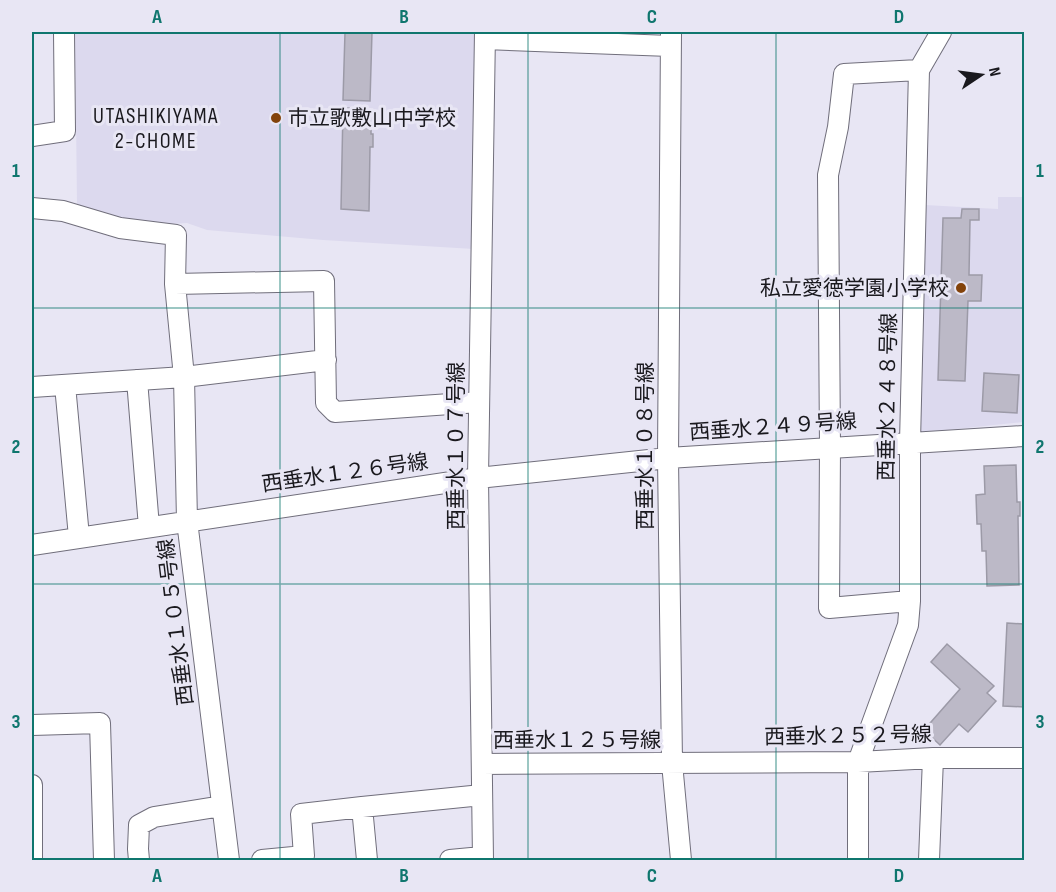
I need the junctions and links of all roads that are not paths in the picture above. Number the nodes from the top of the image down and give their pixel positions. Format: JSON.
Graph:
{"nodes":[{"id":1,"x":64,"y":32,"type":"edge"},
{"id":2,"x":941,"y":32,"type":"edge"},
{"id":3,"x":485,"y":35,"type":"edge"},
{"id":4,"x":670,"y":39,"type":"edge"},
{"id":5,"x":919,"y":70,"type":"junction"},
{"id":6,"x":32,"y":136,"type":"edge"},
{"id":7,"x":32,"y":208,"type":"edge"},
{"id":8,"x":175,"y":284,"type":"junction"},
{"id":9,"x":326,"y":360,"type":"junction"},
{"id":10,"x":184,"y":377,"type":"junction"},
{"id":11,"x":137,"y":380,"type":"junction"},
{"id":12,"x":65,"y":386,"type":"junction"},
{"id":13,"x":32,"y":387,"type":"edge"},
{"id":14,"x":480,"y":402,"type":"junction"},
{"id":15,"x":1024,"y":436,"type":"edge"},
{"id":16,"x":910,"y":442,"type":"junction"},
{"id":17,"x":830,"y":448,"type":"junction"},
{"id":18,"x":668,"y":458,"type":"junction"},
{"id":19,"x":478,"y":478,"type":"junction"},
{"id":20,"x":188,"y":521,"type":"junction"},
{"id":21,"x":149,"y":527,"type":"junction"},
{"id":22,"x":79,"y":537,"type":"junction"},
{"id":23,"x":32,"y":545,"type":"edge"},
{"id":24,"x":910,"y":601,"type":"junction"},
{"id":25,"x":32,"y":725,"type":"edge"},
{"id":26,"x":933,"y":758,"type":"junction"},
{"id":27,"x":1024,"y":758,"type":"edge"},
{"id":28,"x":858,"y":762,"type":"junction"},
{"id":29,"x":672,"y":763,"type":"junction"},
{"id":30,"x":482,"y":764,"type":"junction"},
{"id":31,"x":32,"y":785,"type":"edge"},
{"id":32,"x":482,"y":795,"type":"junction"},
{"id":33,"x":222,"y":806,"type":"junction"},
{"id":34,"x":362,"y":807,"type":"junction"},
{"id":35,"x":481,"y":859,"type":"edge"},
{"id":36,"x":32,"y":861,"type":"edge"},
{"id":37,"x":104,"y":861,"type":"edge"},
{"id":38,"x":139,"y":861,"type":"edge"},
{"id":39,"x":229,"y":861,"type":"edge"},
{"id":40,"x":262,"y":861,"type":"edge"},
{"id":41,"x":367,"y":861,"type":"edge"},
{"id":42,"x":450,"y":861,"type":"edge"},
{"id":43,"x":681,"y":861,"type":"edge"},
{"id":44,"x":858,"y":861,"type":"edge"},
{"id":45,"x":929,"y":861,"type":"edge"}],
"edges":[{"from":1,"to":6,"type":"street"},
{"from":2,"to":5,"type":"street","name":"西垂水２４８号線"},
{"from":3,"to":4,"type":"street"},
{"from":3,"to":14,"type":"street","name":"西垂水１０７号線"},
{"from":4,"to":18,"type":"street","name":"西垂水１０８号線"},
{"from":5,"to":16,"type":"street","name":"西垂水２４８号線"},
{"from":5,"to":17,"type":"street"},
{"from":7,"to":8,"type":"street","name":"西垂水１０５号線"},
{"from":8,"to":9,"type":"street"},
{"from":8,"to":10,"type":"street","name":"西垂水１０５号線"},
{"from":9,"to":10,"type":"street"},
{"from":9,"to":14,"type":"street"},
{"from":10,"to":11,"type":"street"},
{"from":10,"to":20,"type":"street","name":"西垂水１０５号線"},
{"from":11,"to":12,"type":"street"},
{"from":11,"to":21,"type":"street"},
{"from":12,"to":13,"type":"street"},
{"from":12,"to":22,"type":"street"},
{"from":14,"to":19,"type":"street","name":"西垂水１０７号線"},
{"from":15,"to":16,"type":"street","name":"西垂水２４９号線"},
{"from":16,"to":17,"type":"street","name":"西垂水２４９号線"},
{"from":16,"to":24,"type":"street","name":"西垂水２４８号線"},
{"from":17,"to":18,"type":"street","name":"西垂水２４９号線"},
{"from":17,"to":24,"type":"street"},
{"from":18,"to":19,"type":"street","name":"西垂水１２６号線"},
{"from":18,"to":29,"type":"street","name":"西垂水１０８号線"},
{"from":19,"to":20,"type":"street","name":"西垂水１２６号線"},
{"from":19,"to":30,"type":"street","name":"西垂水１０７号線"},
{"from":20,"to":21,"type":"street","name":"西垂水１２６号線"},
{"from":20,"to":33,"type":"street","name":"西垂水１０５号線"},
{"from":21,"to":22,"type":"street","name":"西垂水１２６号線"},
{"from":22,"to":23,"type":"street","name":"西垂水１２６号線"},
{"from":24,"to":28,"type":"street","name":"西垂水２４８号線"},
{"from":25,"to":37,"type":"street"},
{"from":26,"to":27,"type":"street","name":"西垂水２５２号線"},
{"from":26,"to":28,"type":"street","name":"西垂水２５２号線"},
{"from":26,"to":45,"type":"street"},
{"from":28,"to":29,"type":"street","name":"西垂水２５２号線"},
{"from":28,"to":44,"type":"street"},
{"from":29,"to":30,"type":"street","name":"西垂水１２５号線"},
{"from":29,"to":43,"type":"street","name":"西垂水１０８号線"},
{"from":30,"to":32,"type":"street","name":"西垂水１０７号線"},
{"from":31,"to":36,"type":"street"},
{"from":32,"to":34,"type":"street"},
{"from":32,"to":35,"type":"street","name":"西垂水１０７号線"},
{"from":33,"to":38,"type":"street"},
{"from":33,"to":39,"type":"street","name":"西垂水１０５号線"},
{"from":34,"to":40,"type":"street"},
{"from":34,"to":41,"type":"street"},
{"from":35,"to":42,"type":"street"}]}
